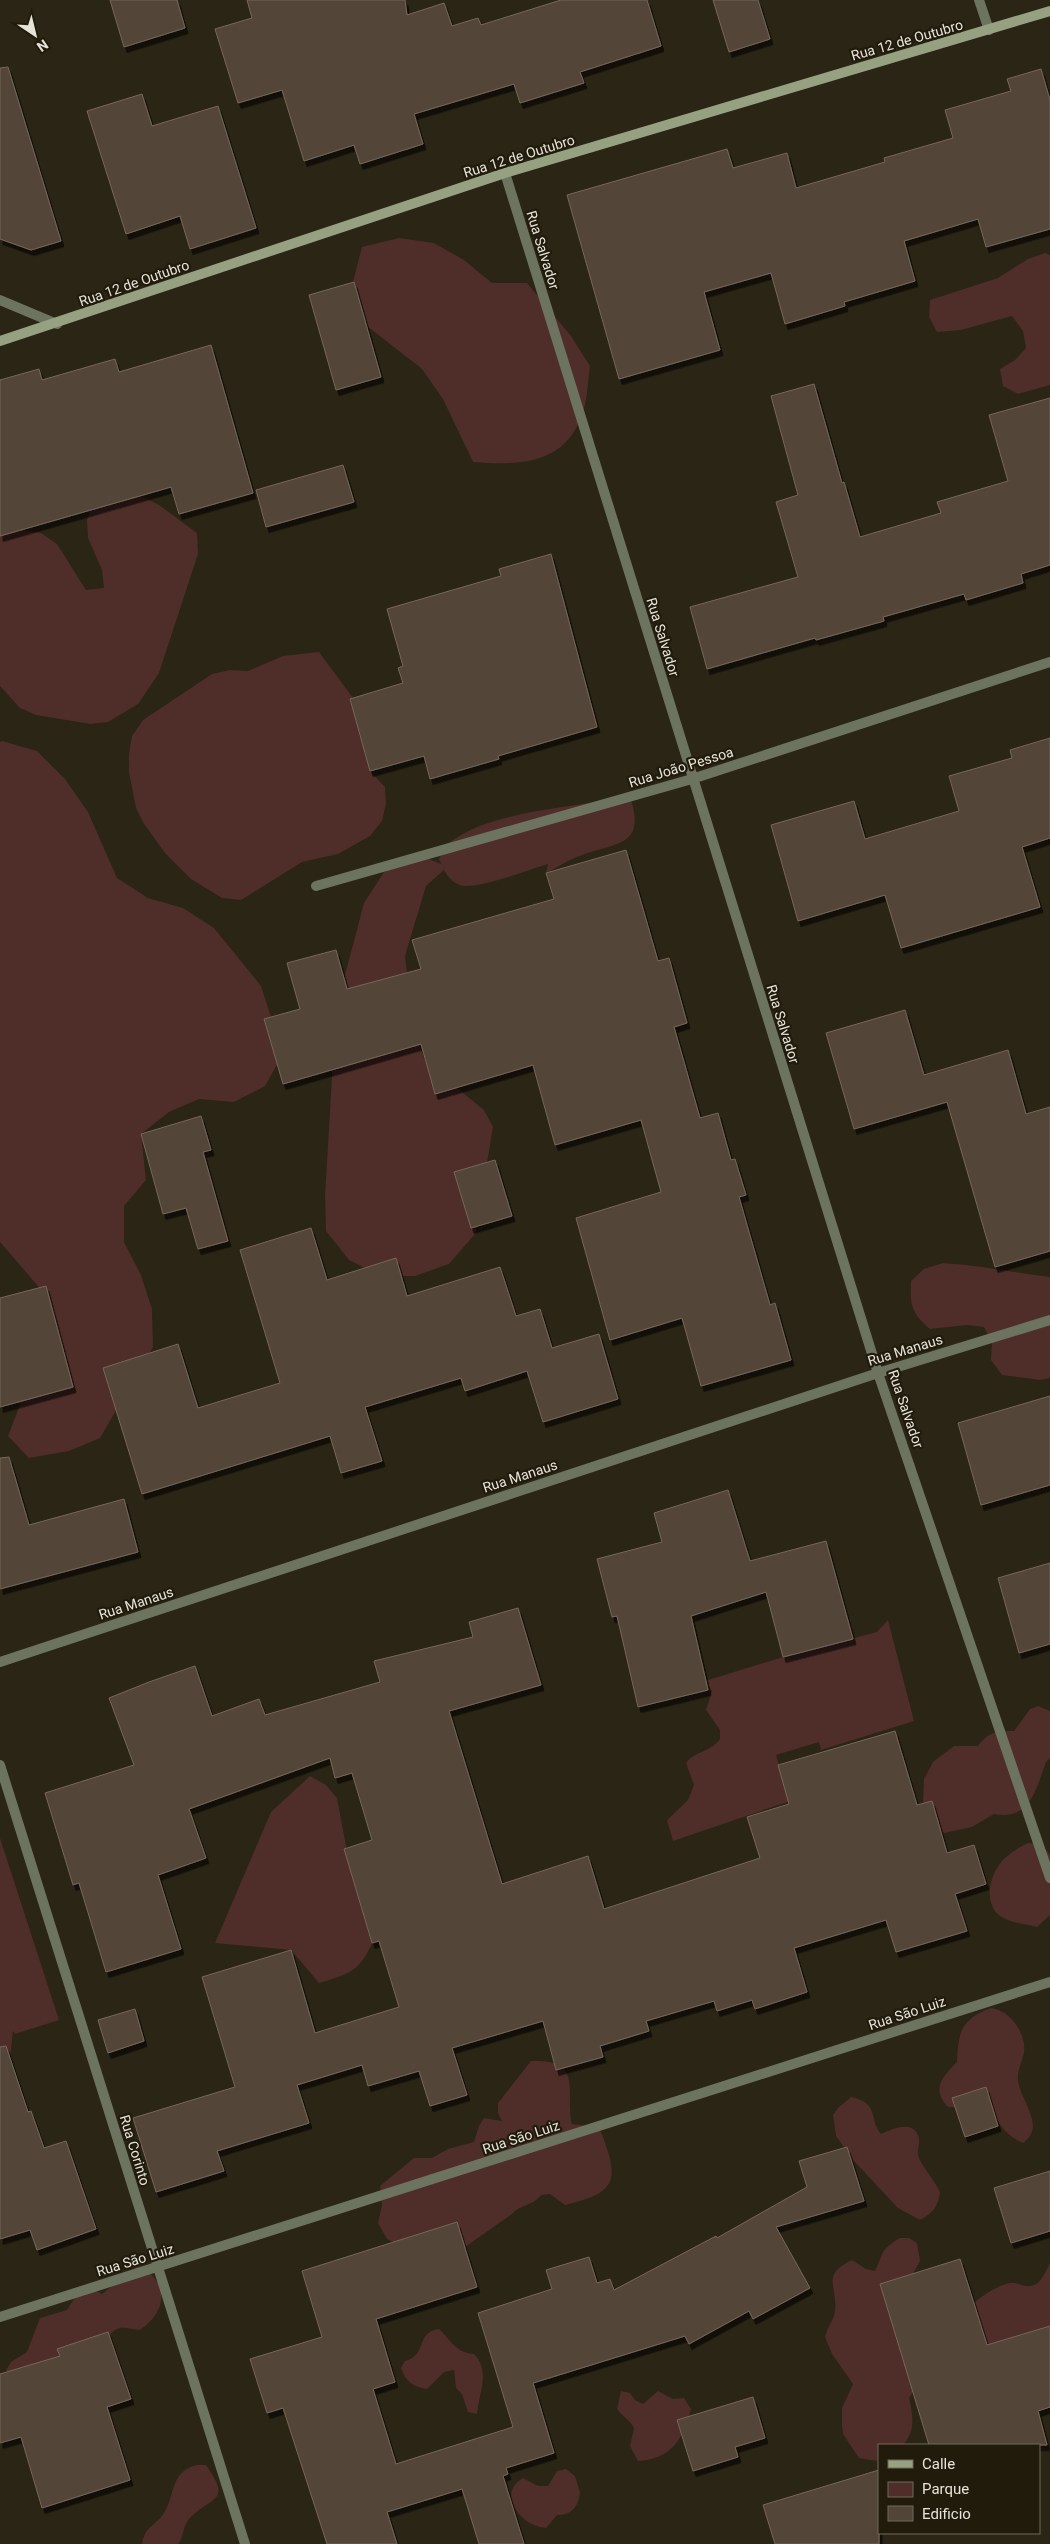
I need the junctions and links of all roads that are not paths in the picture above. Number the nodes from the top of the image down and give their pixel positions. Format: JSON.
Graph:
{"nodes":[{"id":1,"x":979,"y":0,"type":"edge"},
{"id":2,"x":1050,"y":11,"type":"edge"},
{"id":3,"x":989,"y":30,"type":"junction"},
{"id":4,"x":505,"y":173,"type":"junction"},
{"id":5,"x":0,"y":300,"type":"edge"},
{"id":6,"x":57,"y":324,"type":"junction"},
{"id":7,"x":0,"y":341,"type":"edge"},
{"id":8,"x":1050,"y":662,"type":"edge"},
{"id":9,"x":692,"y":779,"type":"junction"},
{"id":10,"x":316,"y":886,"type":"dead end"},
{"id":11,"x":1050,"y":1320,"type":"edge"},
{"id":12,"x":878,"y":1373,"type":"junction"},
{"id":13,"x":0,"y":1662,"type":"edge"},
{"id":14,"x":0,"y":1765,"type":"edge"},
{"id":15,"x":1050,"y":1878,"type":"edge"},
{"id":16,"x":1050,"y":1982,"type":"edge"},
{"id":17,"x":158,"y":2268,"type":"junction"},
{"id":18,"x":0,"y":2317,"type":"edge"},
{"id":19,"x":245,"y":2544,"type":"edge"}],
"edges":[{"from":1,"to":3,"type":"street"},
{"from":2,"to":3,"type":"main road","name":"Rua 12 de Outubro"},
{"from":3,"to":4,"type":"main road","name":"Rua 12 de Outubro"},
{"from":4,"to":6,"type":"main road","name":"Rua 12 de Outubro"},
{"from":4,"to":9,"type":"street","name":"Rua Salvador"},
{"from":5,"to":6,"type":"street"},
{"from":6,"to":7,"type":"main road","name":"Rua 12 de Outubro"},
{"from":8,"to":9,"type":"street","name":"Rua João Pessoa"},
{"from":9,"to":10,"type":"street","name":"Rua João Pessoa"},
{"from":9,"to":12,"type":"street","name":"Rua Salvador"},
{"from":11,"to":12,"type":"street","name":"Rua Manaus"},
{"from":12,"to":13,"type":"street","name":"Rua Manaus"},
{"from":12,"to":15,"type":"street","name":"Rua Salvador"},
{"from":14,"to":17,"type":"street","name":"Rua Corinto"},
{"from":16,"to":17,"type":"street","name":"Rua São Luiz"},
{"from":17,"to":18,"type":"street","name":"Rua São Luiz"},
{"from":17,"to":19,"type":"street","name":"Rua Corinto"}]}
